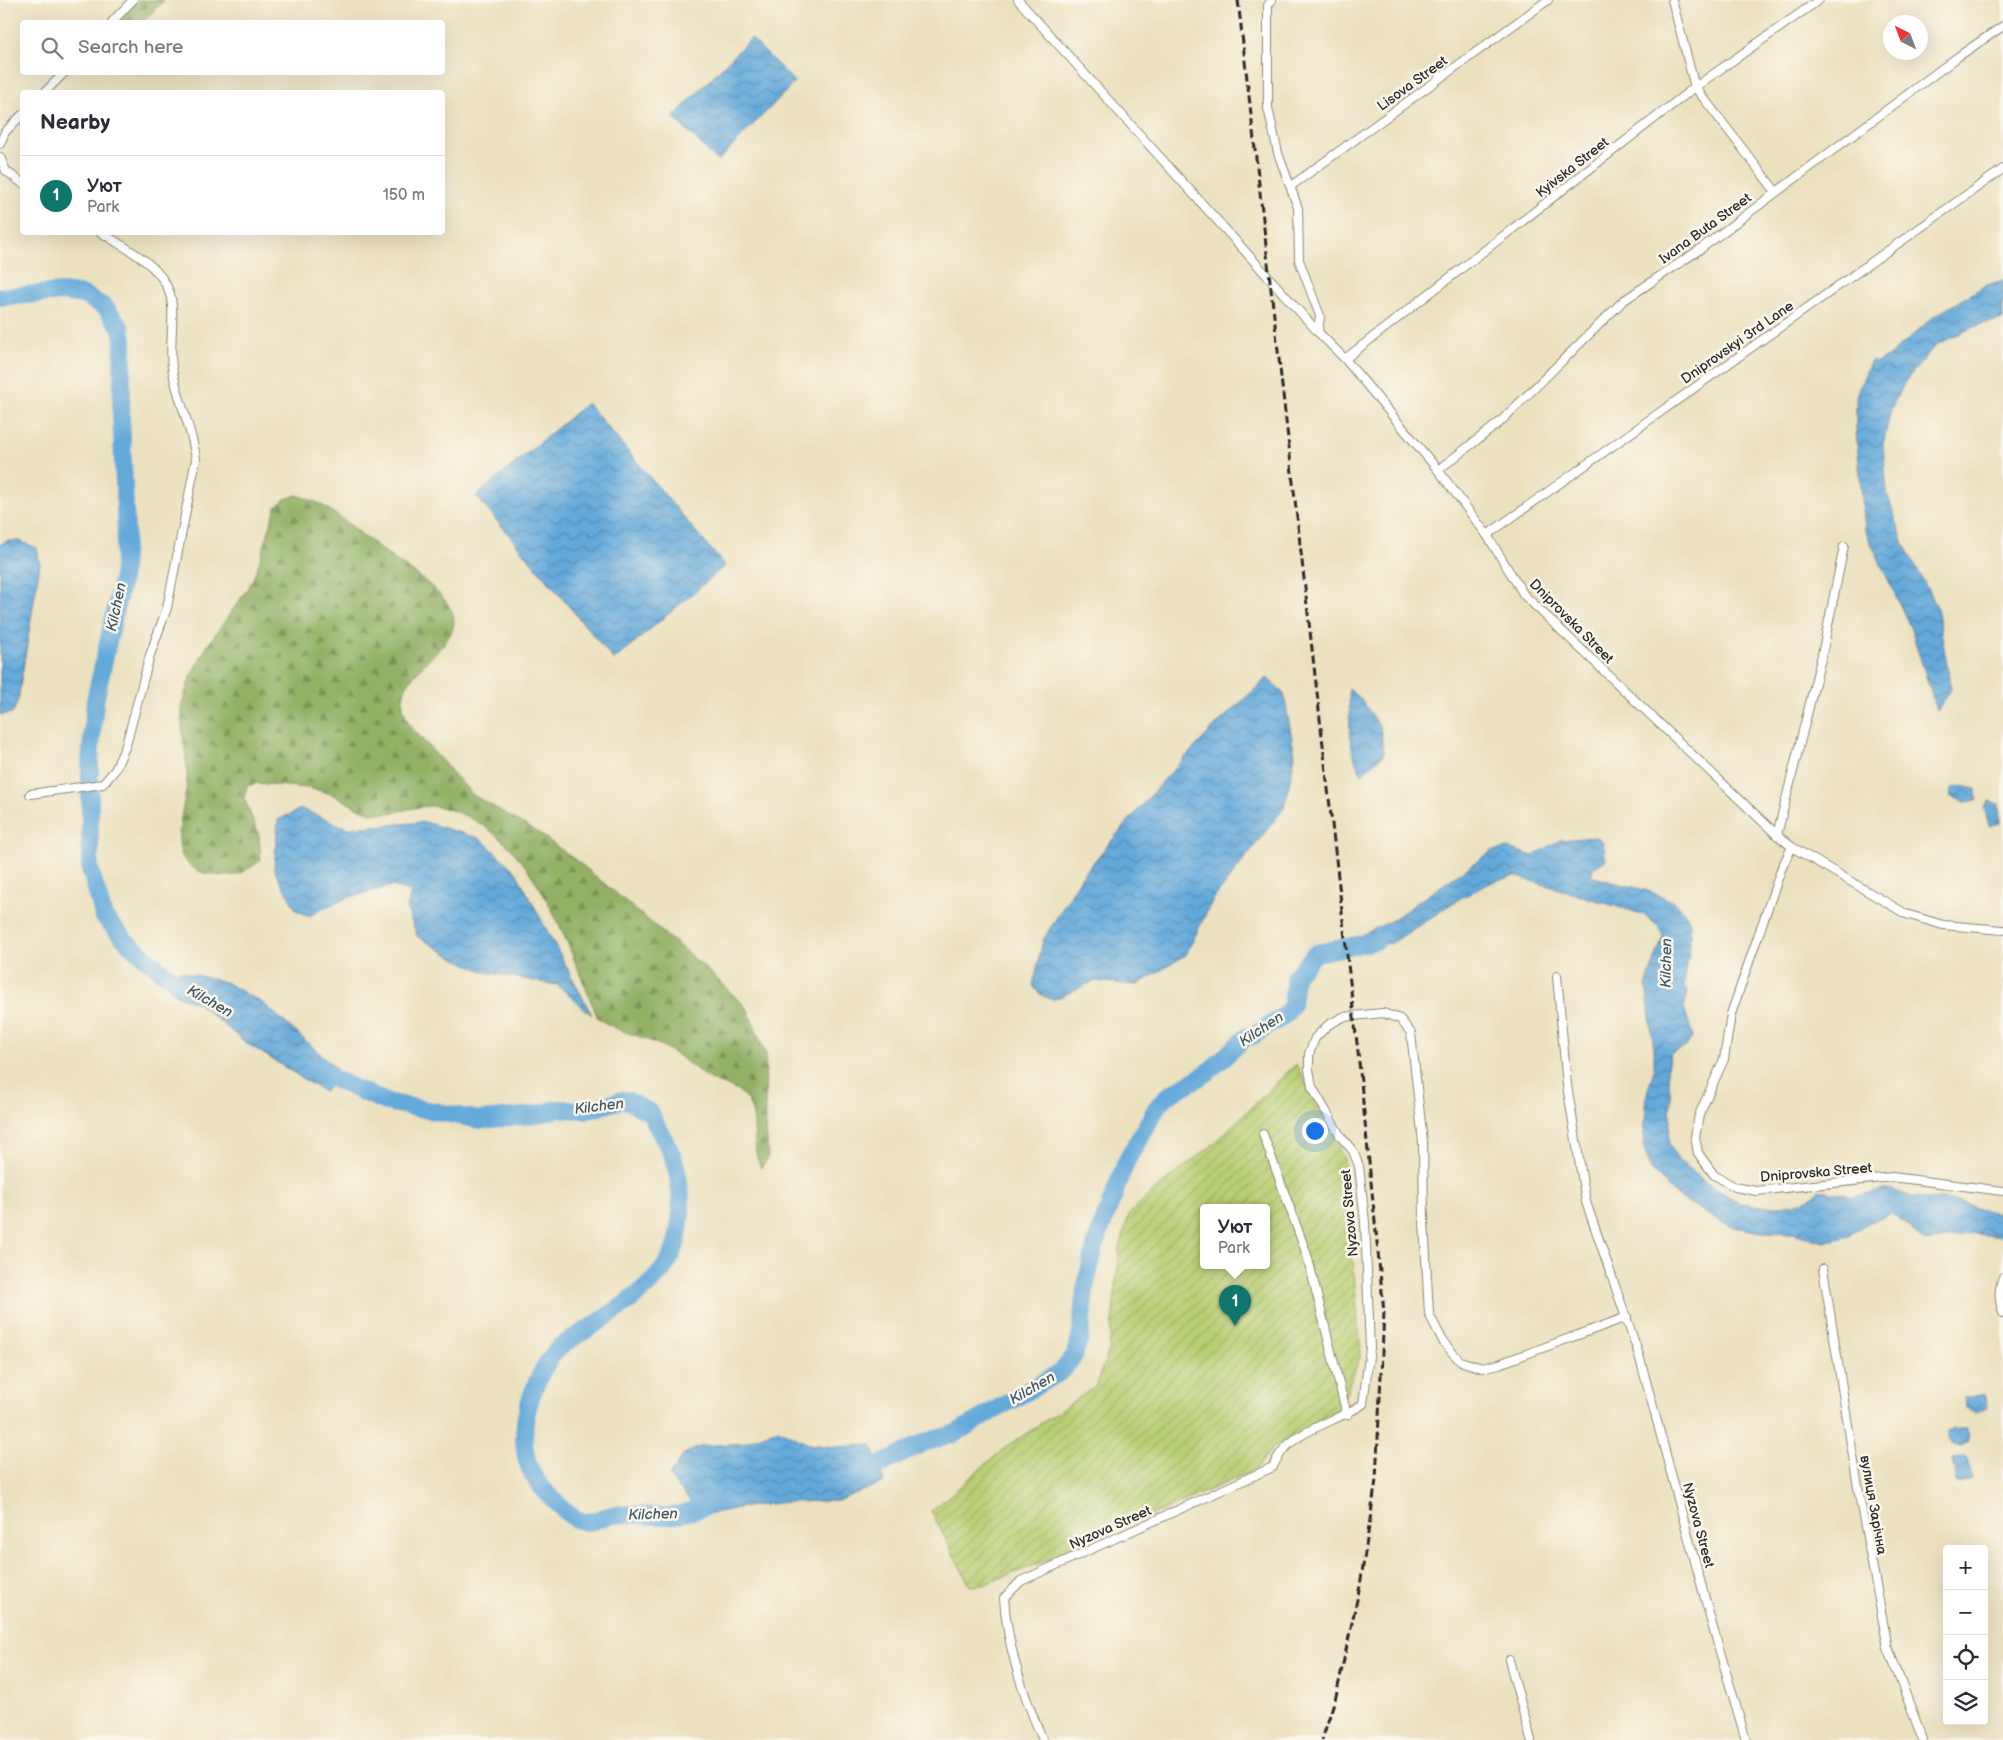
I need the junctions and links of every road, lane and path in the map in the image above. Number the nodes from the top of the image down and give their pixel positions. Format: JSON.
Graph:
{"nodes":[{"id":1,"x":133,"y":0,"type":"edge"},
{"id":2,"x":1018,"y":0,"type":"edge"},
{"id":3,"x":1548,"y":0,"type":"edge"},
{"id":4,"x":1672,"y":0,"type":"edge"},
{"id":5,"x":1819,"y":0,"type":"edge"},
{"id":6,"x":1270,"y":3,"type":"edge"},
{"id":7,"x":114,"y":20,"type":"edge"},
{"id":8,"x":2003,"y":26,"type":"edge"},
{"id":9,"x":62,"y":75,"type":"edge"},
{"id":10,"x":1695,"y":87,"type":"junction"},
{"id":11,"x":47,"y":90,"type":"edge"},
{"id":12,"x":20,"y":117,"type":"edge"},
{"id":13,"x":0,"y":144,"type":"edge"},
{"id":14,"x":0,"y":157,"type":"edge"},
{"id":15,"x":2003,"y":169,"type":"edge"},
{"id":16,"x":20,"y":182,"type":"edge"},
{"id":17,"x":1291,"y":186,"type":"junction"},
{"id":18,"x":1776,"y":192,"type":"junction"},
{"id":19,"x":105,"y":235,"type":"edge"},
{"id":20,"x":1318,"y":332,"type":"junction"},
{"id":21,"x":1345,"y":359,"type":"junction"},
{"id":22,"x":1438,"y":470,"type":"junction"},
{"id":23,"x":1487,"y":535,"type":"junction"},
{"id":24,"x":1844,"y":546,"type":"dead end"},
{"id":25,"x":30,"y":794,"type":"dead end"},
{"id":26,"x":1777,"y":835,"type":"junction"},
{"id":27,"x":1792,"y":847,"type":"junction"},
{"id":28,"x":2003,"y":930,"type":"edge"},
{"id":29,"x":1557,"y":976,"type":"dead end"},
{"id":30,"x":1263,"y":1134,"type":"dead end"},
{"id":31,"x":2003,"y":1191,"type":"edge"},
{"id":32,"x":1823,"y":1269,"type":"dead end"},
{"id":33,"x":2003,"y":1277,"type":"edge"},
{"id":34,"x":2003,"y":1313,"type":"edge"},
{"id":35,"x":1627,"y":1317,"type":"junction"},
{"id":36,"x":1347,"y":1414,"type":"junction"},
{"id":37,"x":1509,"y":1660,"type":"dead end"},
{"id":38,"x":1043,"y":1740,"type":"edge"},
{"id":39,"x":1531,"y":1740,"type":"edge"},
{"id":40,"x":1746,"y":1740,"type":"edge"},
{"id":41,"x":1923,"y":1740,"type":"edge"}],
"edges":[{"from":1,"to":7,"type":"street"},
{"from":2,"to":20,"type":"street","name":"Dniprovska Street"},
{"from":3,"to":17,"type":"street","name":"Lisova Street"},
{"from":4,"to":10,"type":"street"},
{"from":5,"to":10,"type":"street","name":"Kyivska Street"},
{"from":6,"to":17,"type":"street"},
{"from":8,"to":18,"type":"street","name":"Ivana Buta Street"},
{"from":9,"to":11,"type":"street"},
{"from":10,"to":18,"type":"street"},
{"from":10,"to":21,"type":"street","name":"Kyivska Street"},
{"from":12,"to":13,"type":"street"},
{"from":14,"to":16,"type":"street"},
{"from":15,"to":23,"type":"street","name":"Dniprovskyi 3rd Lane"},
{"from":17,"to":20,"type":"street"},
{"from":18,"to":22,"type":"street","name":"Ivana Buta Street"},
{"from":19,"to":25,"type":"street"},
{"from":20,"to":21,"type":"street","name":"Dniprovska Street"},
{"from":21,"to":22,"type":"street","name":"Dniprovska Street"},
{"from":22,"to":23,"type":"street","name":"Dniprovska Street"},
{"from":23,"to":26,"type":"street","name":"Dniprovska Street"},
{"from":24,"to":26,"type":"street"},
{"from":26,"to":27,"type":"street","name":"Dniprovska Street"},
{"from":27,"to":28,"type":"street","name":"Dniprovska Street"},
{"from":27,"to":31,"type":"street","name":"Dniprovska Street"},
{"from":29,"to":35,"type":"street","name":"Nyzova Street"},
{"from":30,"to":36,"type":"street"},
{"from":32,"to":41,"type":"street","name":"вулиця Зарічна"},
{"from":33,"to":34,"type":"street"},
{"from":35,"to":36,"type":"street","name":"Nyzova Street"},
{"from":35,"to":40,"type":"street","name":"Nyzova Street"},
{"from":36,"to":38,"type":"street","name":"Nyzova Street"},
{"from":37,"to":39,"type":"street"}]}
